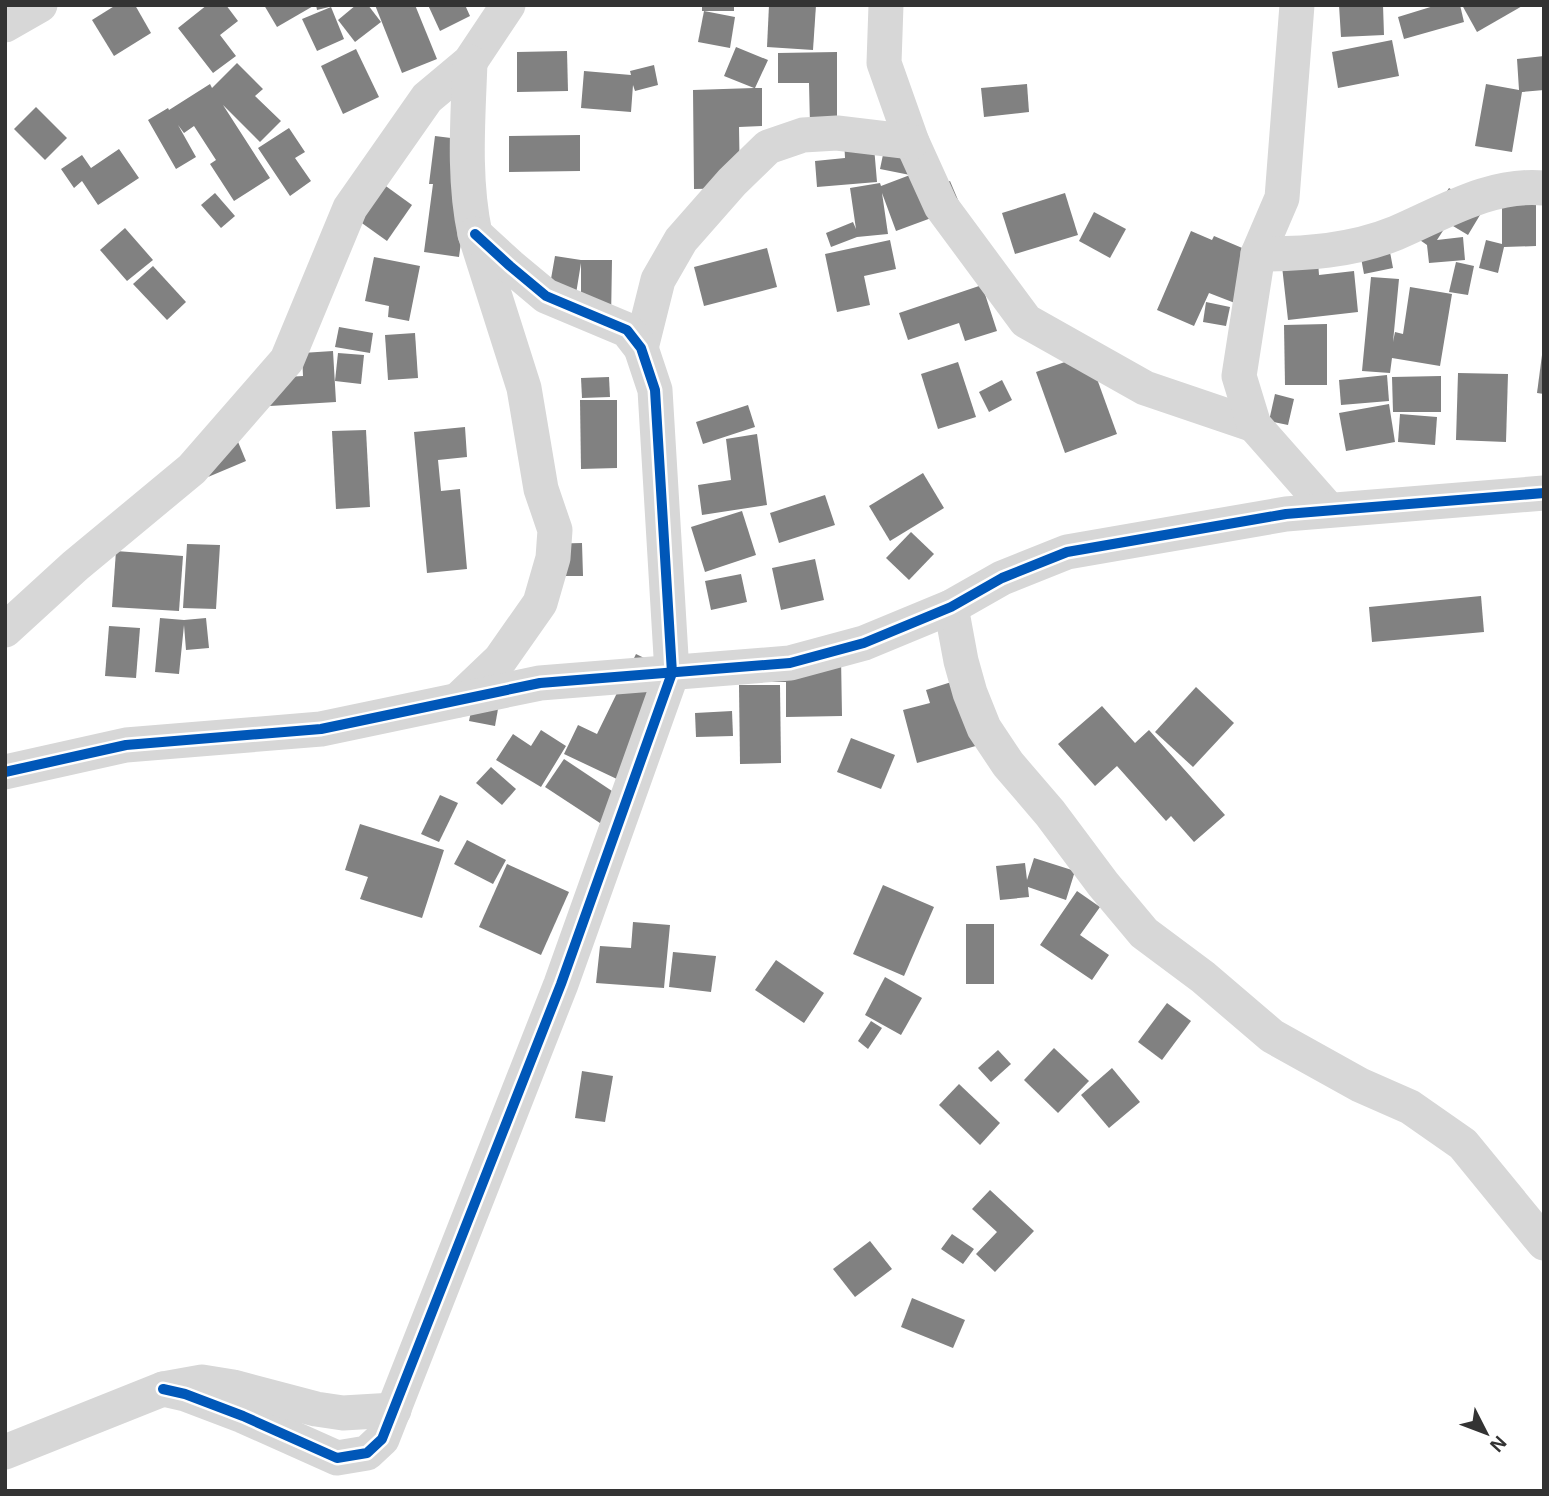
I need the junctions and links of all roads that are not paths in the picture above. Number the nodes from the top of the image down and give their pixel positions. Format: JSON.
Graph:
{"nodes":[{"id":1,"x":40,"y":5,"type":"edge"},
{"id":2,"x":508,"y":5,"type":"edge"},
{"id":3,"x":886,"y":5,"type":"edge"},
{"id":4,"x":1297,"y":5,"type":"edge"},
{"id":5,"x":5,"y":25,"type":"edge"},
{"id":6,"x":470,"y":62,"type":"junction"},
{"id":7,"x":912,"y":142,"type":"junction"},
{"id":8,"x":1544,"y":188,"type":"edge"},
{"id":9,"x":475,"y":234,"type":"junction"},
{"id":10,"x":1258,"y":254,"type":"junction"},
{"id":11,"x":641,"y":348,"type":"junction"},
{"id":12,"x":1254,"y":425,"type":"junction"},
{"id":13,"x":1544,"y":493,"type":"edge"},
{"id":14,"x":1329,"y":510,"type":"junction"},
{"id":15,"x":951,"y":607,"type":"junction"},
{"id":16,"x":5,"y":630,"type":"edge"},
{"id":17,"x":672,"y":673,"type":"junction"},
{"id":18,"x":457,"y":700,"type":"junction"},
{"id":19,"x":5,"y":772,"type":"edge"},
{"id":20,"x":1544,"y":1243,"type":"edge"},
{"id":21,"x":163,"y":1389,"type":"junction"},
{"id":22,"x":394,"y":1409,"type":"junction"},
{"id":23,"x":5,"y":1452,"type":"edge"}],
"edges":[{"from":1,"to":5,"type":"street"},
{"from":2,"to":6,"type":"street"},
{"from":3,"to":7,"type":"street"},
{"from":4,"to":10,"type":"street"},
{"from":6,"to":9,"type":"street"},
{"from":6,"to":16,"type":"street"},
{"from":7,"to":11,"type":"street"},
{"from":7,"to":12,"type":"street"},
{"from":8,"to":10,"type":"street"},
{"from":9,"to":11,"type":"street"},
{"from":9,"to":18,"type":"street"},
{"from":10,"to":12,"type":"street"},
{"from":11,"to":17,"type":"street"},
{"from":12,"to":14,"type":"street"},
{"from":13,"to":14,"type":"street"},
{"from":14,"to":15,"type":"street"},
{"from":15,"to":17,"type":"street"},
{"from":15,"to":20,"type":"street"},
{"from":17,"to":18,"type":"street"},
{"from":17,"to":22,"type":"street"},
{"from":18,"to":19,"type":"street"},
{"from":21,"to":22,"type":"street"},
{"from":21,"to":22,"type":"street"},
{"from":21,"to":23,"type":"street"}]}
